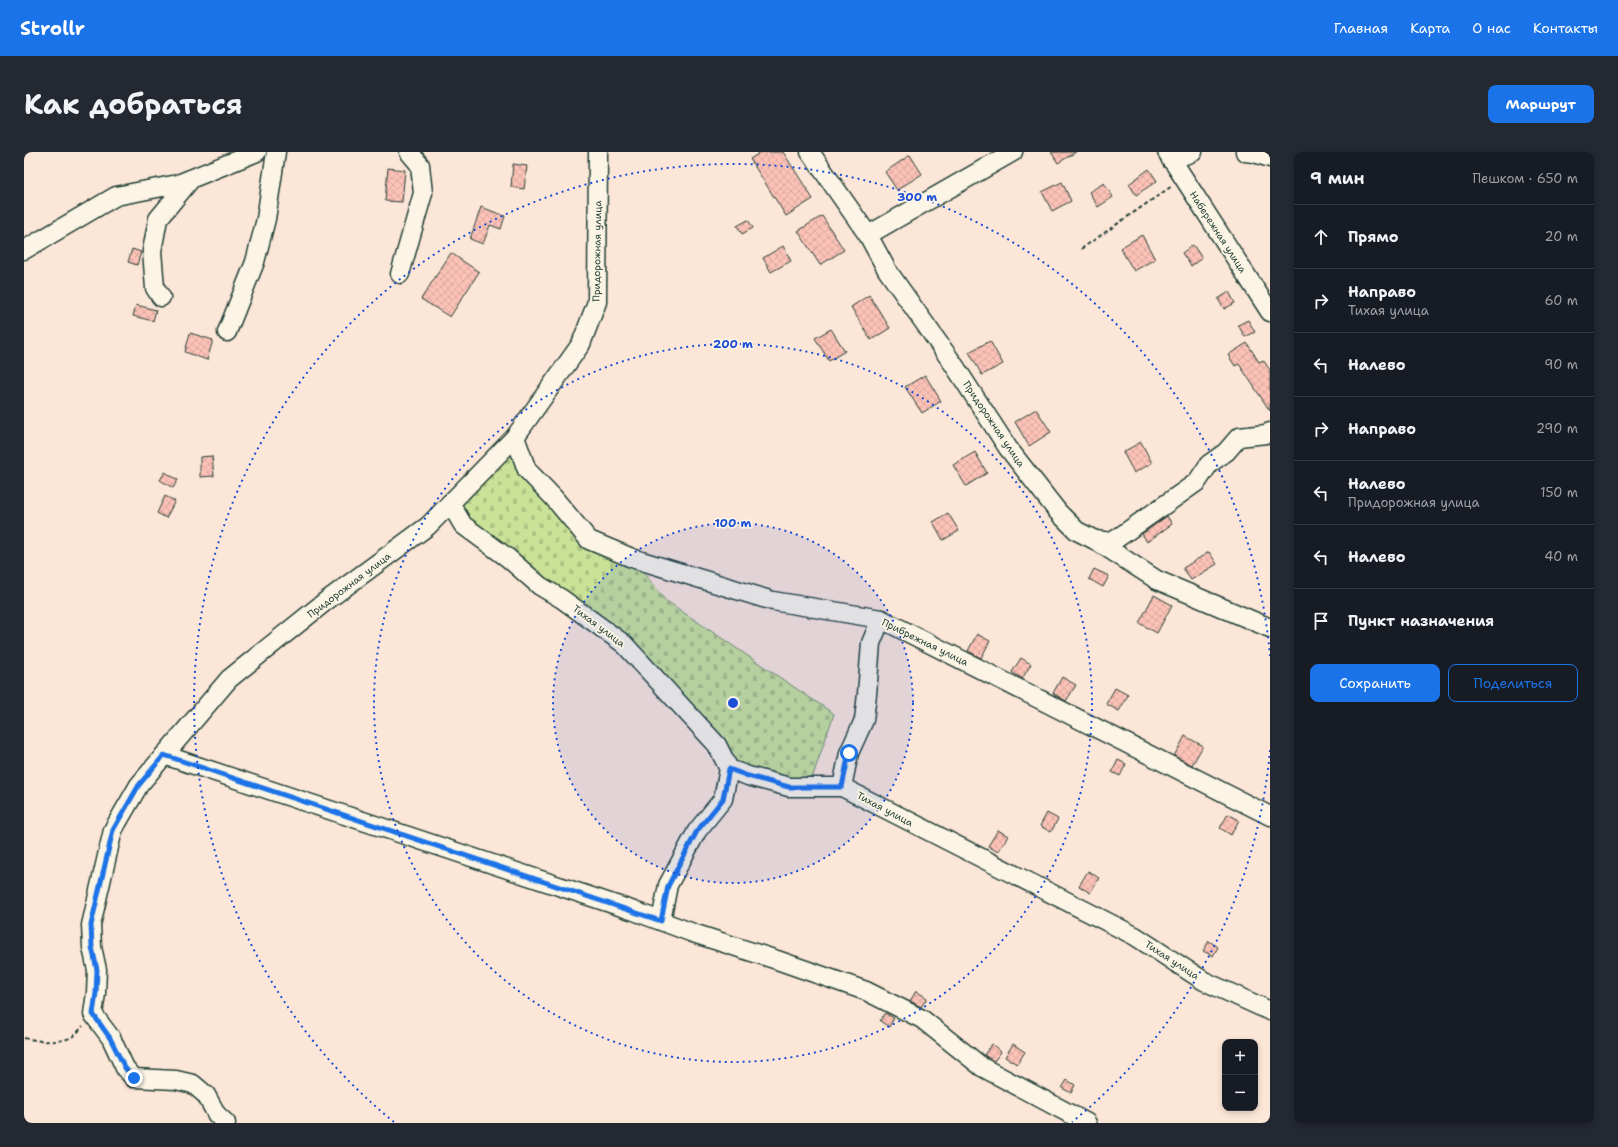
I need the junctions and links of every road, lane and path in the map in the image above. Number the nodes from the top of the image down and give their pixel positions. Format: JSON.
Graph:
{"nodes":[{"id":1,"x":257,"y":152,"type":"edge"},
{"id":2,"x":276,"y":152,"type":"edge"},
{"id":3,"x":409,"y":152,"type":"edge"},
{"id":4,"x":598,"y":152,"type":"edge"},
{"id":5,"x":810,"y":152,"type":"edge"},
{"id":6,"x":1013,"y":152,"type":"edge"},
{"id":7,"x":1193,"y":152,"type":"edge"},
{"id":8,"x":1246,"y":152,"type":"edge"},
{"id":9,"x":1169,"y":156,"type":"edge"},
{"id":10,"x":1270,"y":158,"type":"edge"},
{"id":11,"x":1183,"y":178,"type":"junction"},
{"id":12,"x":191,"y":179,"type":"junction"},
{"id":13,"x":868,"y":235,"type":"junction"},
{"id":14,"x":1081,"y":249,"type":"dead end"},
{"id":15,"x":24,"y":250,"type":"edge"},
{"id":16,"x":400,"y":274,"type":"dead end"},
{"id":17,"x":161,"y":297,"type":"dead end"},
{"id":18,"x":1270,"y":312,"type":"edge"},
{"id":19,"x":227,"y":332,"type":"dead end"},
{"id":20,"x":1270,"y":432,"type":"edge"},
{"id":21,"x":515,"y":437,"type":"junction"},
{"id":22,"x":450,"y":503,"type":"junction"},
{"id":23,"x":1095,"y":540,"type":"junction"},
{"id":24,"x":881,"y":619,"type":"junction"},
{"id":25,"x":1270,"y":628,"type":"edge"},
{"id":26,"x":164,"y":755,"type":"junction"},
{"id":27,"x":729,"y":769,"type":"junction"},
{"id":28,"x":842,"y":787,"type":"junction"},
{"id":29,"x":1270,"y":816,"type":"edge"},
{"id":30,"x":661,"y":921,"type":"junction"},
{"id":31,"x":1270,"y":1011,"type":"edge"},
{"id":32,"x":93,"y":1014,"type":"junction"},
{"id":33,"x":24,"y":1038,"type":"edge"},
{"id":34,"x":226,"y":1123,"type":"edge"},
{"id":35,"x":1087,"y":1123,"type":"edge"}],
"edges":[{"from":1,"to":12,"type":"street"},
{"from":2,"to":19,"type":"street"},
{"from":3,"to":16,"type":"street"},
{"from":4,"to":21,"type":"street","name":"Придорожная улица"},
{"from":5,"to":13,"type":"street","name":"Придорожная улица"},
{"from":6,"to":13,"type":"street"},
{"from":7,"to":9,"type":"street"},
{"from":8,"to":10,"type":"street"},
{"from":9,"to":11,"type":"street","name":"Набережная улица"},
{"from":11,"to":14,"type":"path"},
{"from":11,"to":18,"type":"street","name":"Набережная улица"},
{"from":12,"to":15,"type":"street"},
{"from":12,"to":17,"type":"street"},
{"from":13,"to":23,"type":"street","name":"Придорожная улица"},
{"from":20,"to":23,"type":"street"},
{"from":21,"to":22,"type":"street","name":"Придорожная улица"},
{"from":21,"to":24,"type":"street","name":"Прибрежная улица"},
{"from":22,"to":26,"type":"street","name":"Придорожная улица"},
{"from":22,"to":27,"type":"street","name":"Тихая улица"},
{"from":23,"to":25,"type":"street","name":"Придорожная улица"},
{"from":24,"to":28,"type":"street"},
{"from":24,"to":29,"type":"street","name":"Прибрежная улица"},
{"from":26,"to":30,"type":"street"},
{"from":26,"to":32,"type":"street","name":"Придорожная улица"},
{"from":27,"to":28,"type":"street","name":"Тихая улица"},
{"from":27,"to":30,"type":"street"},
{"from":28,"to":31,"type":"street","name":"Тихая улица"},
{"from":30,"to":35,"type":"street"},
{"from":32,"to":33,"type":"path"},
{"from":32,"to":34,"type":"street"}]}
